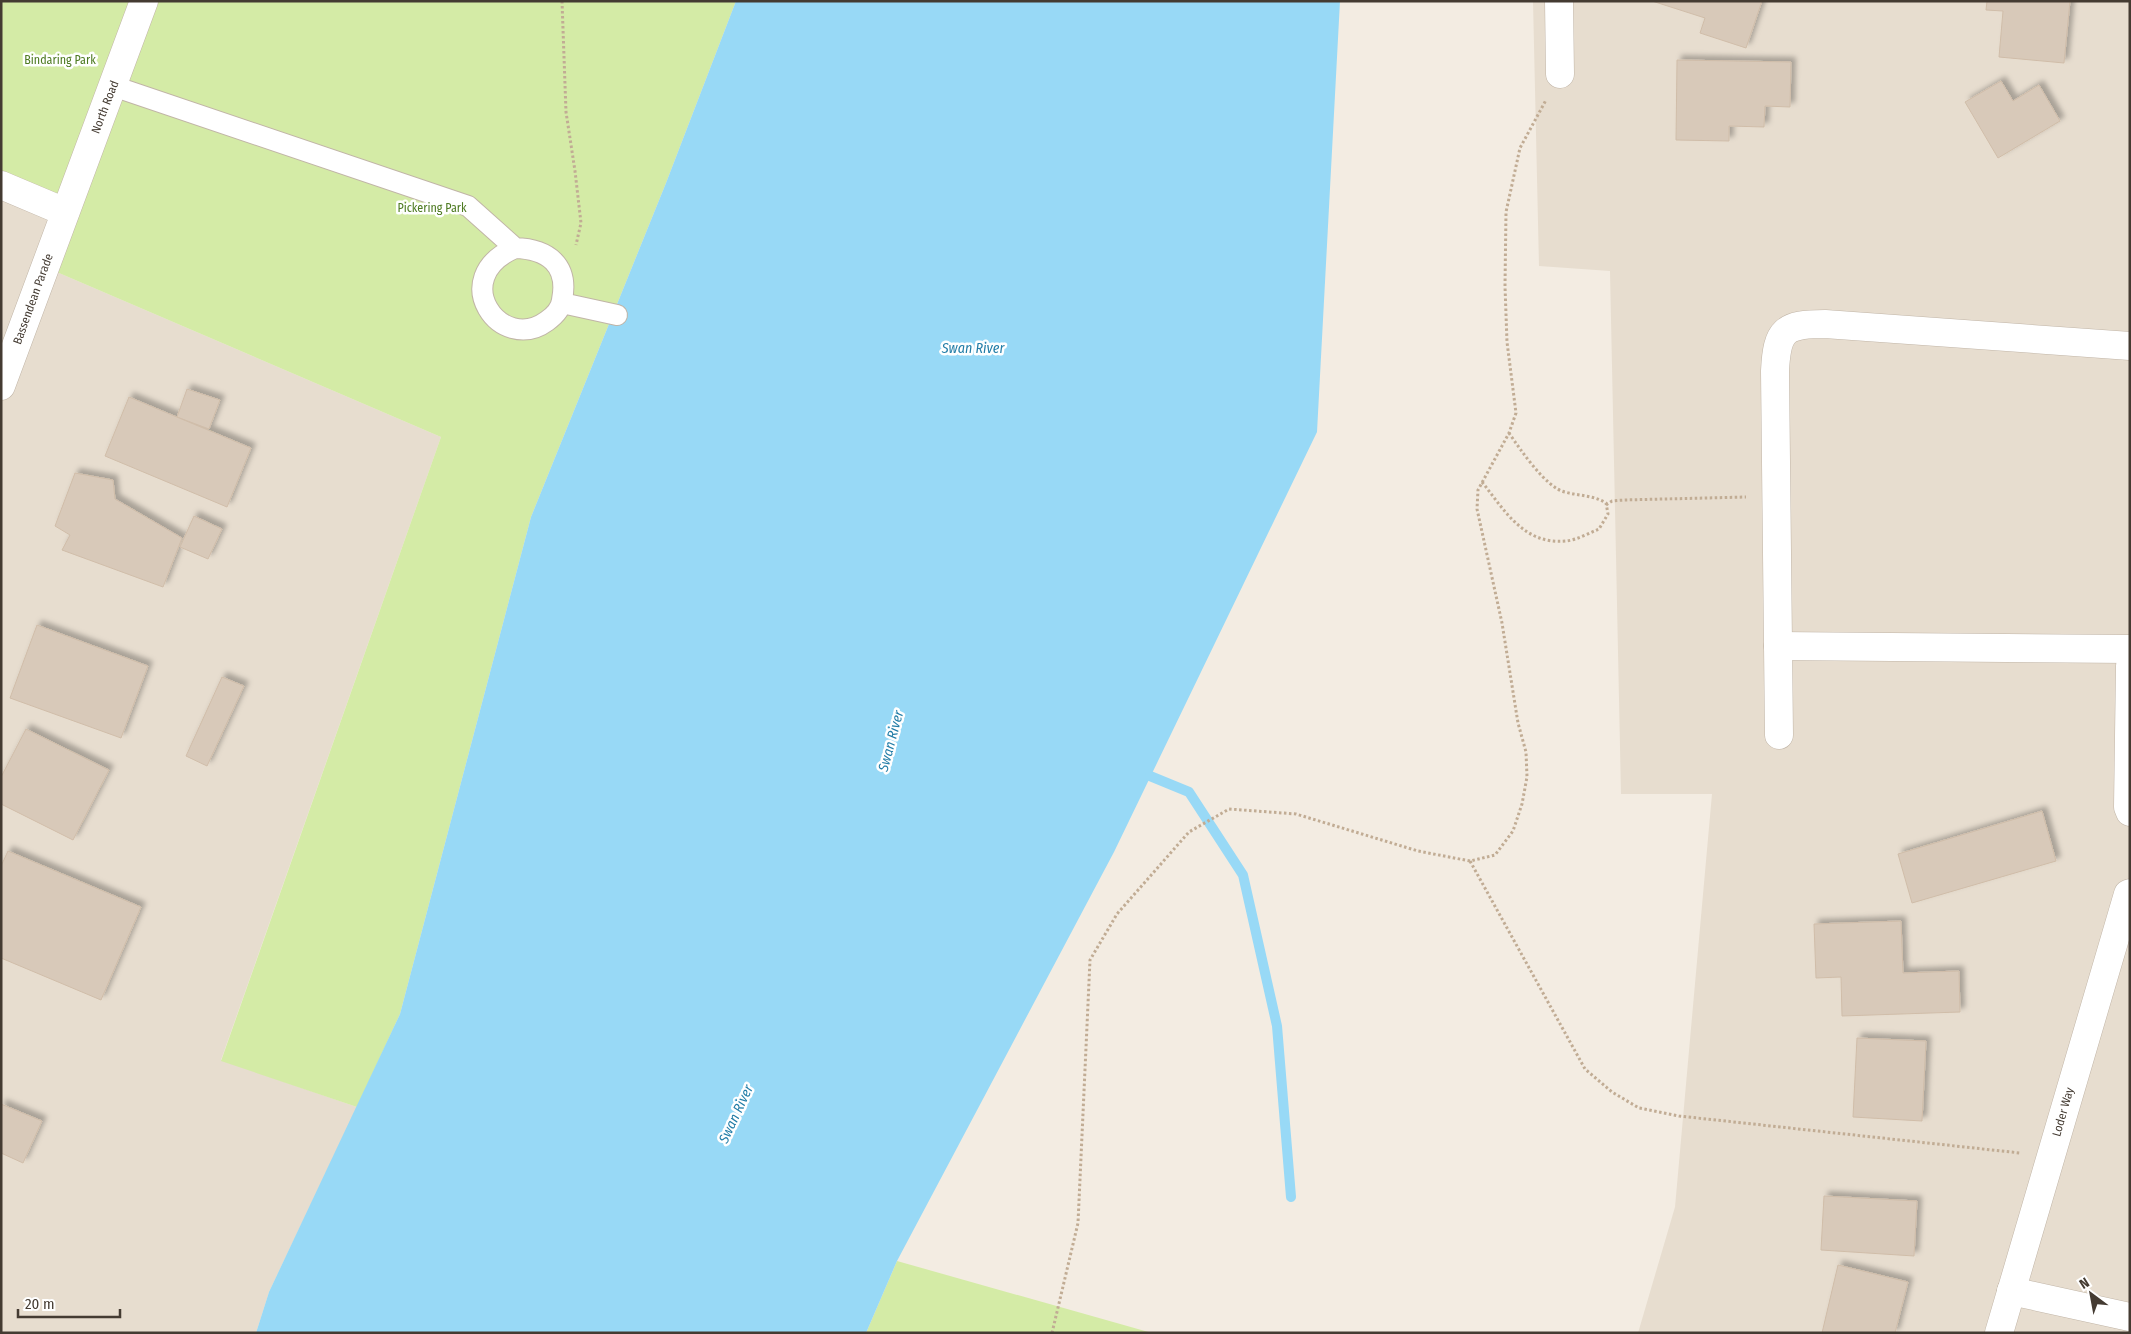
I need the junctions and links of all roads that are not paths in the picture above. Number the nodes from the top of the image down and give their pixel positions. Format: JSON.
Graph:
{"nodes":[{"id":1,"x":144,"y":1,"type":"edge"},
{"id":2,"x":1559,"y":1,"type":"edge"},
{"id":3,"x":1560,"y":74,"type":"road end"},
{"id":4,"x":113,"y":86,"type":"junction"},
{"id":5,"x":1,"y":185,"type":"edge"},
{"id":6,"x":65,"y":212,"type":"junction"},
{"id":7,"x":515,"y":248,"type":"junction"},
{"id":8,"x":563,"y":295,"type":"junction"},
{"id":9,"x":617,"y":315,"type":"dead end"},
{"id":10,"x":2130,"y":346,"type":"edge"},
{"id":11,"x":1,"y":386,"type":"edge"},
{"id":12,"x":1778,"y":646,"type":"junction"},
{"id":13,"x":2130,"y":649,"type":"edge"},
{"id":14,"x":2130,"y":666,"type":"edge"},
{"id":15,"x":1779,"y":735,"type":"dead end"},
{"id":16,"x":2130,"y":812,"type":"edge"},
{"id":17,"x":2130,"y":892,"type":"edge"},
{"id":18,"x":2011,"y":1291,"type":"junction"},
{"id":19,"x":2130,"y":1317,"type":"edge"},
{"id":20,"x":1999,"y":1333,"type":"edge"}],
"edges":[{"from":1,"to":4,"type":"street","name":"North Road"},
{"from":2,"to":3,"type":"street"},
{"from":4,"to":6,"type":"street","name":"North Road"},
{"from":4,"to":7,"type":"lane"},
{"from":5,"to":6,"type":"street"},
{"from":6,"to":11,"type":"street","name":"Bassendean Parade"},
{"from":7,"to":8,"type":"lane"},
{"from":7,"to":8,"type":"lane"},
{"from":8,"to":9,"type":"lane"},
{"from":10,"to":12,"type":"street"},
{"from":12,"to":13,"type":"street"},
{"from":12,"to":15,"type":"street"},
{"from":14,"to":16,"type":"street"},
{"from":17,"to":18,"type":"street","name":"Loder Way"},
{"from":18,"to":19,"type":"street"},
{"from":18,"to":20,"type":"street","name":"Loder Way"}]}
